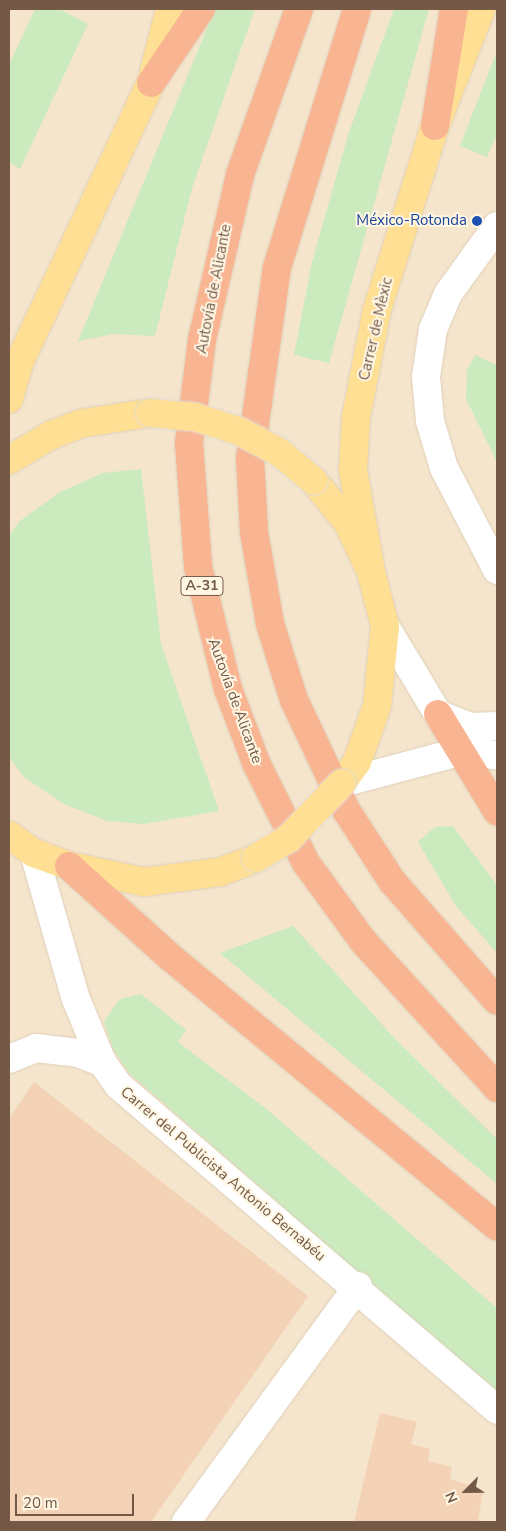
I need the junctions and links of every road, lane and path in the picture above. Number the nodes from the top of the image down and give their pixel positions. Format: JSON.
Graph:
{"nodes":[{"id":1,"x":170,"y":9,"type":"edge"},
{"id":2,"x":201,"y":9,"type":"edge"},
{"id":3,"x":298,"y":9,"type":"edge"},
{"id":4,"x":357,"y":9,"type":"edge"},
{"id":5,"x":454,"y":9,"type":"edge"},
{"id":6,"x":481,"y":9,"type":"edge"},
{"id":7,"x":151,"y":83,"type":"junction"},
{"id":8,"x":435,"y":126,"type":"junction"},
{"id":9,"x":497,"y":226,"type":"edge"},
{"id":10,"x":14,"y":366,"type":"edge"},
{"id":11,"x":9,"y":399,"type":"edge"},
{"id":12,"x":9,"y":460,"type":"edge"},
{"id":13,"x":476,"y":525,"type":"junction"},
{"id":14,"x":497,"y":552,"type":"edge"},
{"id":15,"x":497,"y":570,"type":"edge"},
{"id":16,"x":371,"y":572,"type":"junction"},
{"id":17,"x":385,"y":626,"type":"junction"},
{"id":18,"x":438,"y":714,"type":"junction"},
{"id":19,"x":497,"y":726,"type":"edge"},
{"id":20,"x":462,"y":752,"type":"junction"},
{"id":21,"x":497,"y":755,"type":"edge"},
{"id":22,"x":342,"y":783,"type":"junction"},
{"id":23,"x":497,"y":811,"type":"edge"},
{"id":24,"x":9,"y":835,"type":"edge"},
{"id":25,"x":22,"y":853,"type":"edge"},
{"id":26,"x":69,"y":866,"type":"junction"},
{"id":27,"x":497,"y":1001,"type":"edge"},
{"id":28,"x":9,"y":1059,"type":"edge"},
{"id":29,"x":102,"y":1062,"type":"junction"},
{"id":30,"x":497,"y":1088,"type":"edge"},
{"id":31,"x":497,"y":1227,"type":"edge"},
{"id":32,"x":358,"y":1286,"type":"junction"},
{"id":33,"x":497,"y":1410,"type":"edge"},
{"id":34,"x":186,"y":1522,"type":"edge"}],
"edges":[{"from":1,"to":7,"type":"main road"},
{"from":2,"to":7,"type":"highway"},
{"from":3,"to":30,"type":"highway","name":"Autovía de Alicante","number":"A-31"},
{"from":4,"to":27,"type":"highway"},
{"from":5,"to":8,"type":"highway"},
{"from":6,"to":8,"type":"main road","name":"Carrer de Mèxic"},
{"from":7,"to":10,"type":"main road"},
{"from":8,"to":16,"type":"main road","name":"Carrer de Mèxic"},
{"from":9,"to":13,"type":"street"},
{"from":10,"to":11,"type":"main road"},
{"from":12,"to":16,"type":"main road","name":"Carrer de Mèxic","bridge":true},
{"from":13,"to":14,"type":"street"},
{"from":13,"to":15,"type":"street"},
{"from":16,"to":17,"type":"main road","name":"Carrer de Mèxic"},
{"from":17,"to":18,"type":"street"},
{"from":17,"to":22,"type":"main road","name":"Carrer de Mèxic"},
{"from":18,"to":19,"type":"street"},
{"from":18,"to":20,"type":"highway"},
{"from":20,"to":21,"type":"street"},
{"from":20,"to":22,"type":"street"},
{"from":20,"to":23,"type":"highway"},
{"from":22,"to":26,"type":"main road","name":"Carrer de Mèxic","bridge":true},
{"from":24,"to":25,"type":"main road","name":"Carrer de Mèxic"},
{"from":25,"to":26,"type":"main road","name":"Carrer de Mèxic"},
{"from":25,"to":29,"type":"street","name":"Carrer del Publicista Antonio Bernabéu"},
{"from":26,"to":31,"type":"highway"},
{"from":28,"to":29,"type":"street"},
{"from":29,"to":32,"type":"street","name":"Carrer del Publicista Antonio Bernabéu"},
{"from":32,"to":33,"type":"street","name":"Carrer del Publicista Antonio Bernabéu"},
{"from":32,"to":34,"type":"street"}]}
